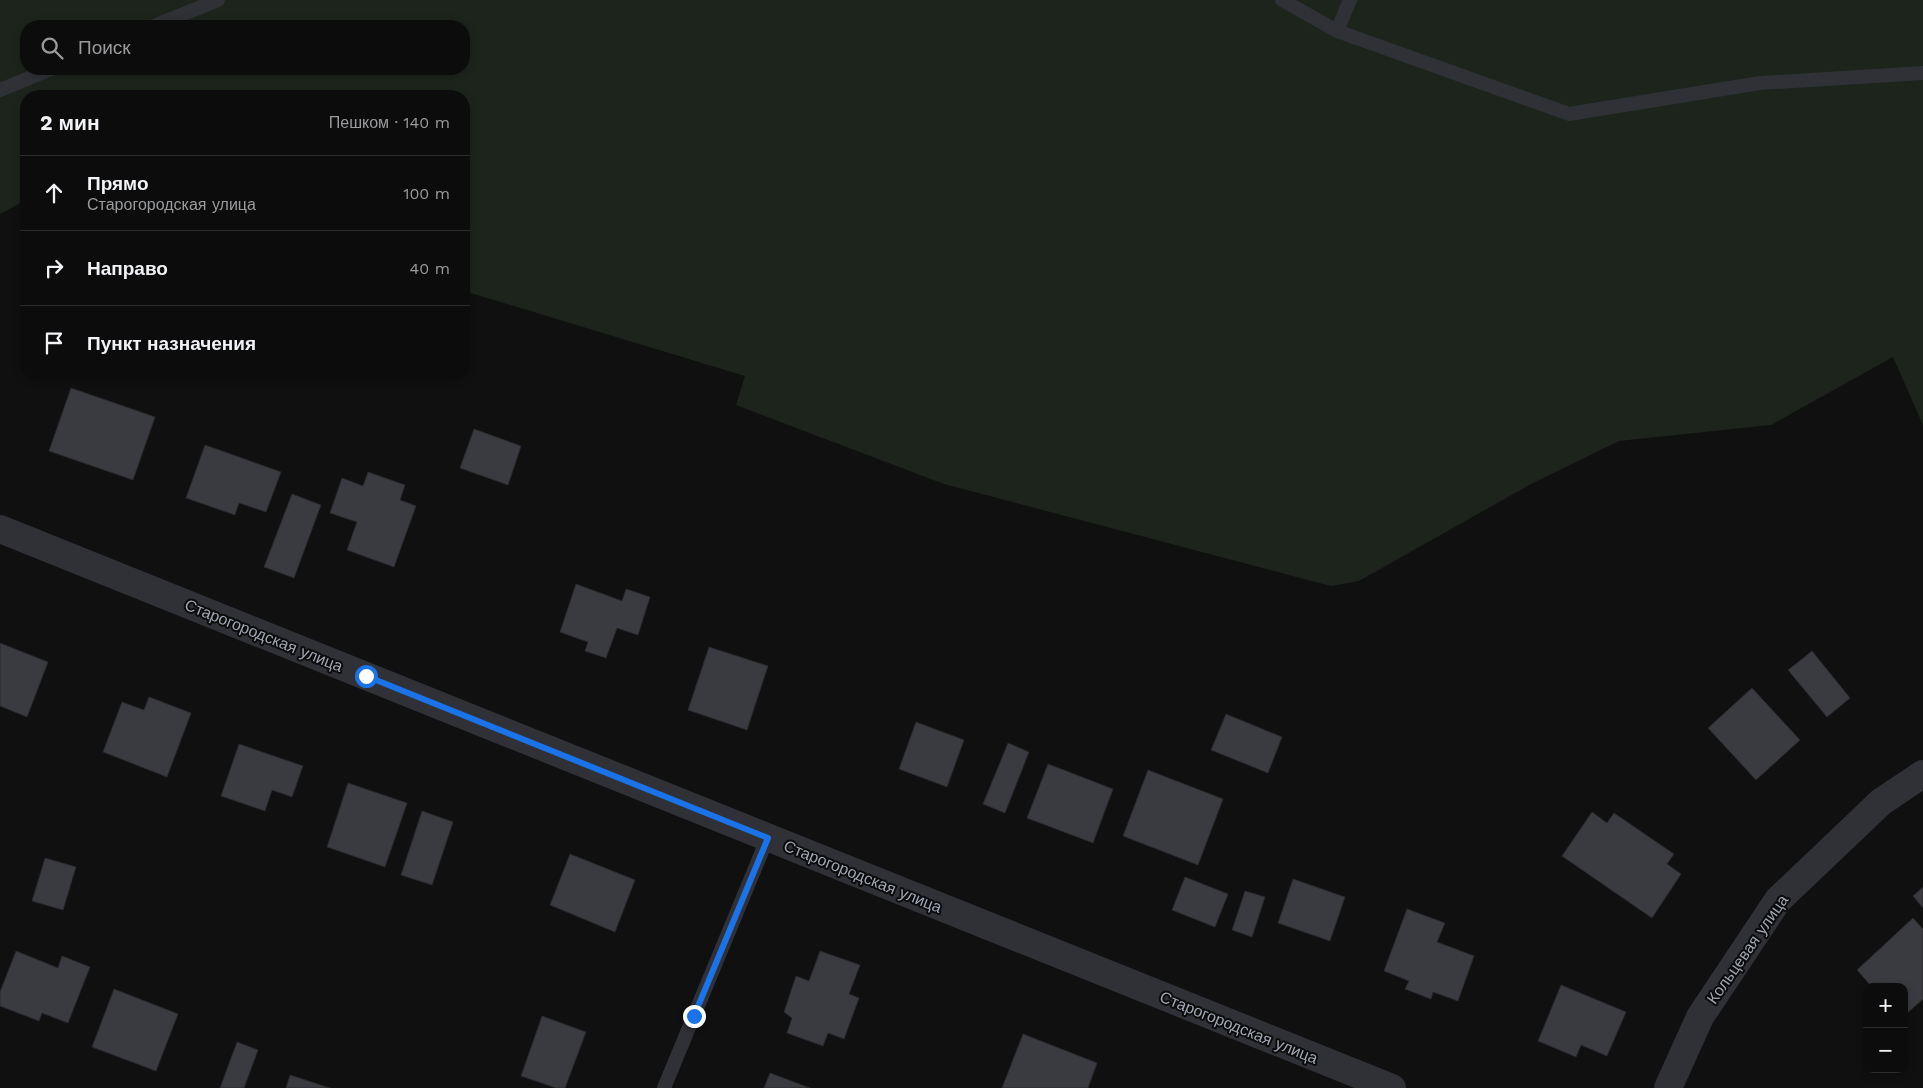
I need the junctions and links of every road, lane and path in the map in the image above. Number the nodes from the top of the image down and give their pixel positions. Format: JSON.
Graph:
{"nodes":[{"id":1,"x":218,"y":0,"type":"edge"},
{"id":2,"x":1282,"y":0,"type":"edge"},
{"id":3,"x":1350,"y":0,"type":"edge"},
{"id":4,"x":169,"y":20,"type":"edge"},
{"id":5,"x":1337,"y":31,"type":"junction"},
{"id":6,"x":1923,"y":73,"type":"edge"},
{"id":7,"x":36,"y":75,"type":"edge"},
{"id":8,"x":0,"y":90,"type":"edge"},
{"id":9,"x":0,"y":529,"type":"edge"},
{"id":10,"x":1923,"y":774,"type":"edge"},
{"id":11,"x":768,"y":838,"type":"junction"},
{"id":12,"x":664,"y":1088,"type":"edge"},
{"id":13,"x":1392,"y":1088,"type":"edge"},
{"id":14,"x":1668,"y":1088,"type":"edge"}],
"edges":[{"from":1,"to":4,"type":"lane"},
{"from":2,"to":5,"type":"lane"},
{"from":3,"to":5,"type":"lane"},
{"from":5,"to":6,"type":"lane"},
{"from":7,"to":8,"type":"lane"},
{"from":9,"to":11,"type":"street","name":"Старогородская улица"},
{"from":10,"to":14,"type":"street","name":"Кольцевая улица"},
{"from":11,"to":12,"type":"lane"},
{"from":11,"to":13,"type":"street","name":"Старогородская улица"}]}
